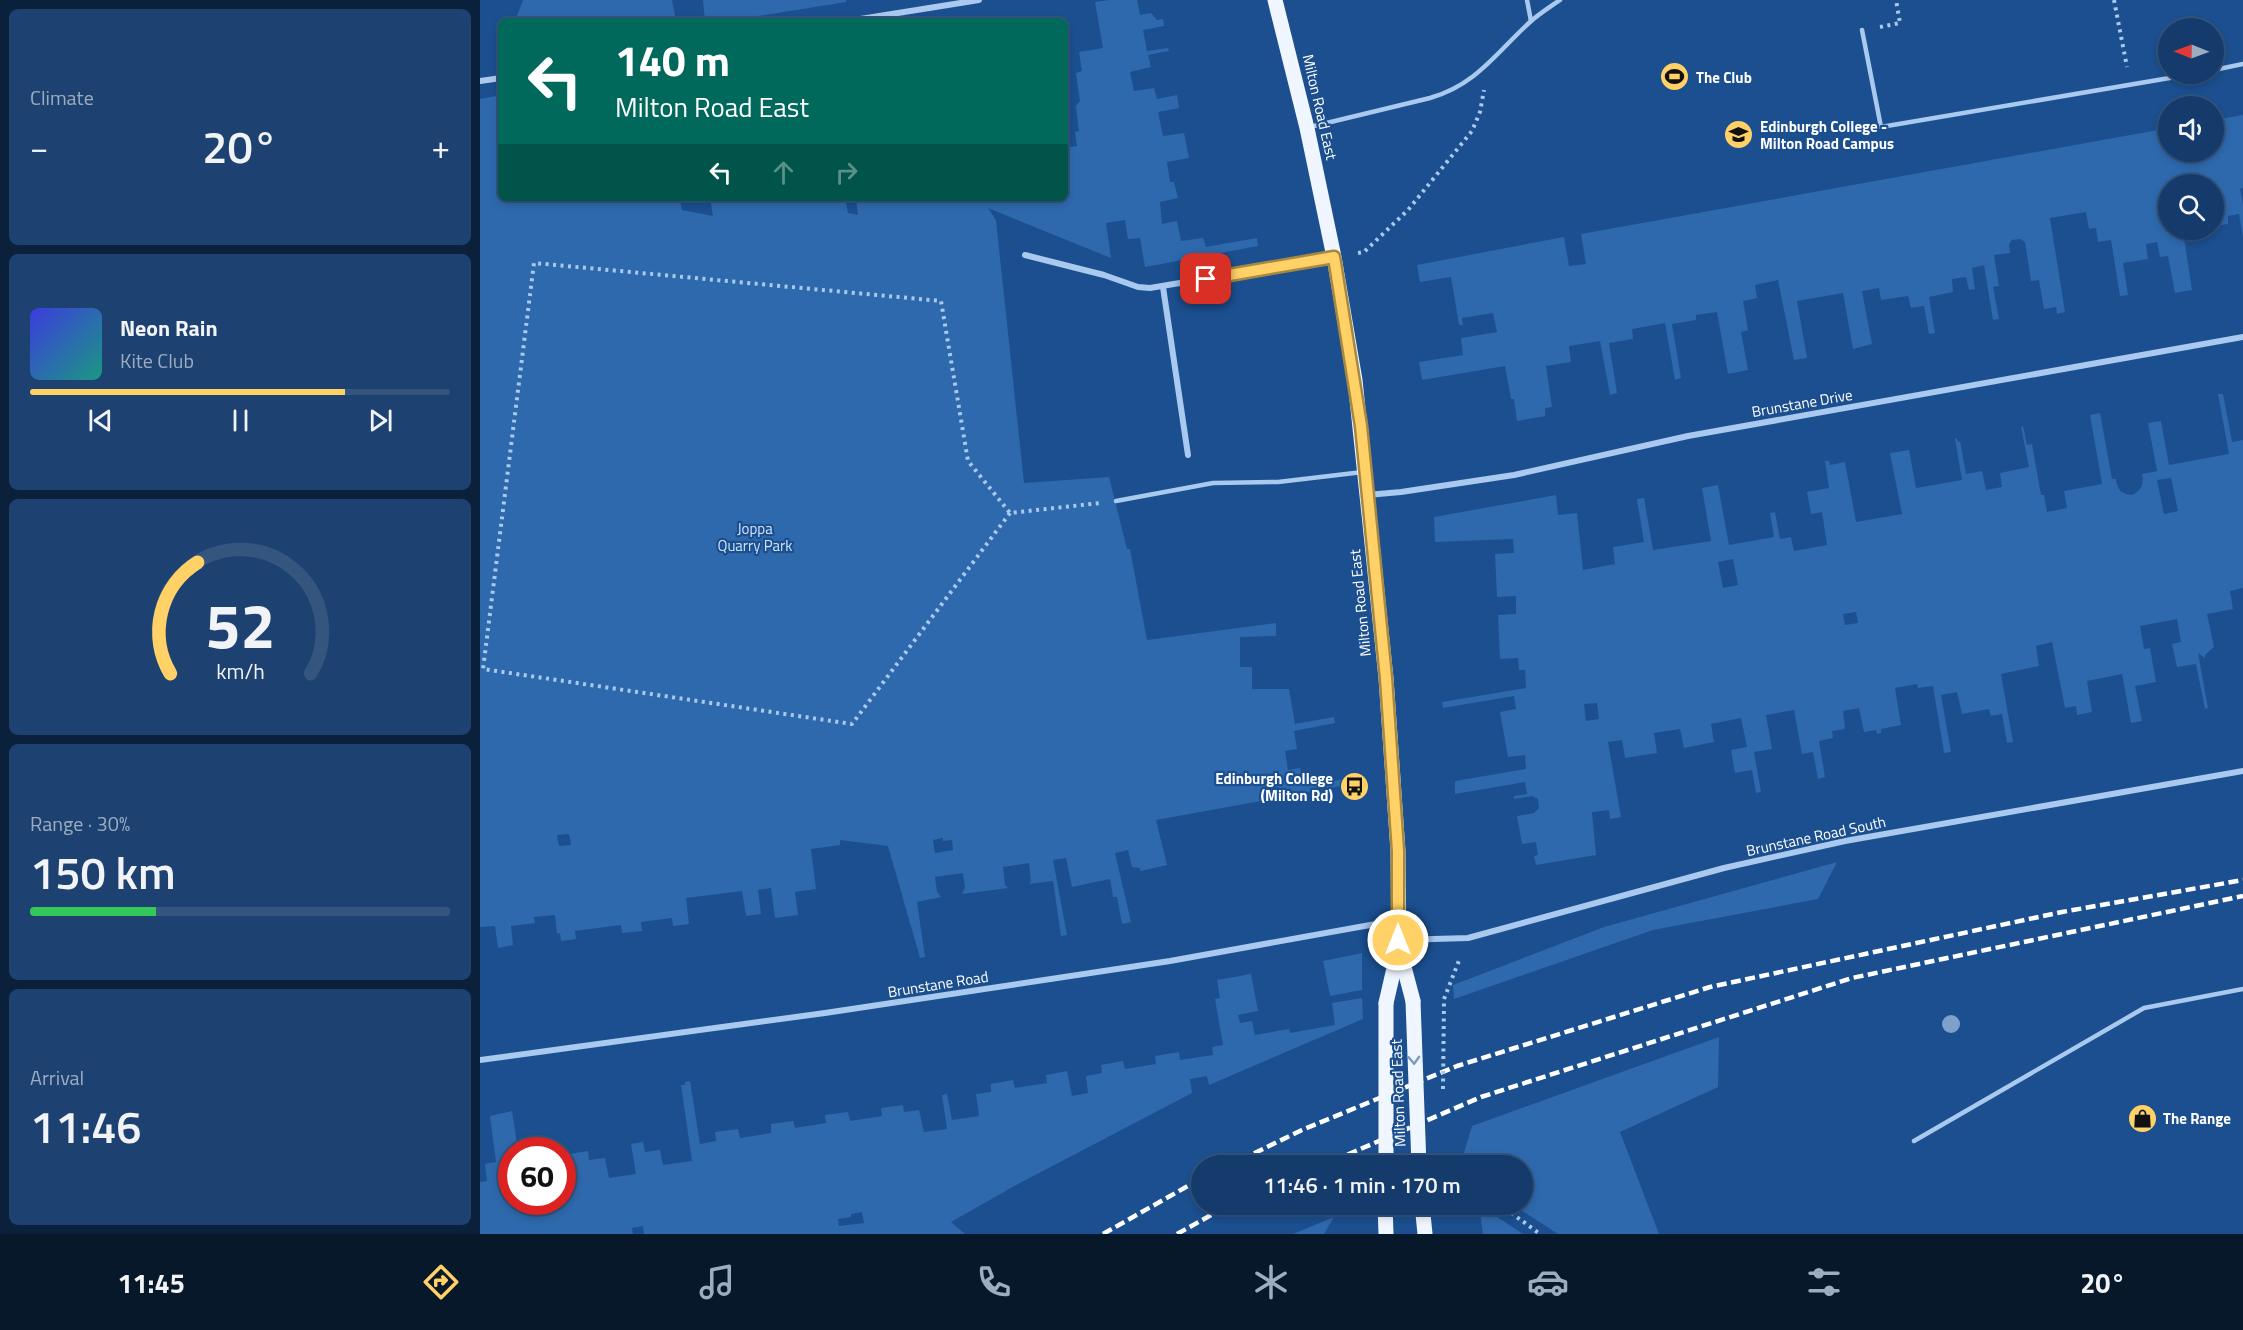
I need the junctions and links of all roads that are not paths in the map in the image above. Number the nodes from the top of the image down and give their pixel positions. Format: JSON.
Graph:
{"nodes":[{"id":1,"x":979,"y":0,"type":"edge"},
{"id":2,"x":1275,"y":0,"type":"edge"},
{"id":3,"x":1527,"y":0,"type":"edge"},
{"id":4,"x":1560,"y":0,"type":"edge"},
{"id":5,"x":867,"y":18,"type":"edge"},
{"id":6,"x":1531,"y":21,"type":"junction"},
{"id":7,"x":1862,"y":30,"type":"road end"},
{"id":8,"x":2243,"y":64,"type":"edge"},
{"id":9,"x":2224,"y":68,"type":"edge"},
{"id":10,"x":498,"y":78,"type":"edge"},
{"id":11,"x":2158,"y":80,"type":"edge"},
{"id":12,"x":480,"y":81,"type":"edge"},
{"id":13,"x":1307,"y":128,"type":"junction"},
{"id":14,"x":1025,"y":255,"type":"dead end"},
{"id":15,"x":1334,"y":257,"type":"junction"},
{"id":16,"x":1163,"y":287,"type":"junction"},
{"id":17,"x":2243,"y":337,"type":"edge"},
{"id":18,"x":1188,"y":455,"type":"dead end"},
{"id":19,"x":1366,"y":472,"type":"junction"},
{"id":20,"x":1367,"y":495,"type":"junction"},
{"id":21,"x":1116,"y":501,"type":"road end"},
{"id":22,"x":2243,"y":771,"type":"edge"},
{"id":23,"x":1398,"y":920,"type":"junction"},
{"id":24,"x":1399,"y":944,"type":"junction"},
{"id":25,"x":2243,"y":989,"type":"edge"},
{"id":26,"x":480,"y":1060,"type":"edge"},
{"id":27,"x":1914,"y":1141,"type":"dead end"},
{"id":28,"x":1386,"y":1155,"type":"edge"},
{"id":29,"x":1419,"y":1155,"type":"edge"},
{"id":30,"x":1385,"y":1215,"type":"edge"},
{"id":31,"x":1423,"y":1215,"type":"edge"},
{"id":32,"x":1386,"y":1234,"type":"edge"},
{"id":33,"x":1425,"y":1234,"type":"edge"}],
"edges":[{"from":1,"to":5,"type":"street"},
{"from":2,"to":13,"type":"main road","name":"Milton Road East"},
{"from":3,"to":6,"type":"lane"},
{"from":4,"to":6,"type":"lane"},
{"from":6,"to":13,"type":"lane"},
{"from":7,"to":11,"type":"lane"},
{"from":8,"to":9,"type":"lane"},
{"from":10,"to":12,"type":"street"},
{"from":13,"to":15,"type":"main road","name":"Milton Road East"},
{"from":14,"to":16,"type":"street"},
{"from":15,"to":16,"type":"street"},
{"from":15,"to":19,"type":"main road","name":"Milton Road East"},
{"from":16,"to":18,"type":"street"},
{"from":17,"to":20,"type":"street","name":"Brunstane Drive"},
{"from":19,"to":20,"type":"main road","name":"Milton Road East"},
{"from":19,"to":21,"type":"lane"},
{"from":20,"to":23,"type":"main road","name":"Milton Road East"},
{"from":22,"to":24,"type":"street","name":"Brunstane Road South"},
{"from":23,"to":24,"type":"main road","name":"Milton Road East"},
{"from":23,"to":26,"type":"street","name":"Brunstane Road"},
{"from":24,"to":28,"type":"main road","name":"Milton Road East","bridge":true},
{"from":24,"to":29,"type":"main road","name":"Milton Road East","one_way":true,"bridge":true},
{"from":25,"to":27,"type":"lane"},
{"from":30,"to":32,"type":"main road"},
{"from":31,"to":33,"type":"main road"}]}
